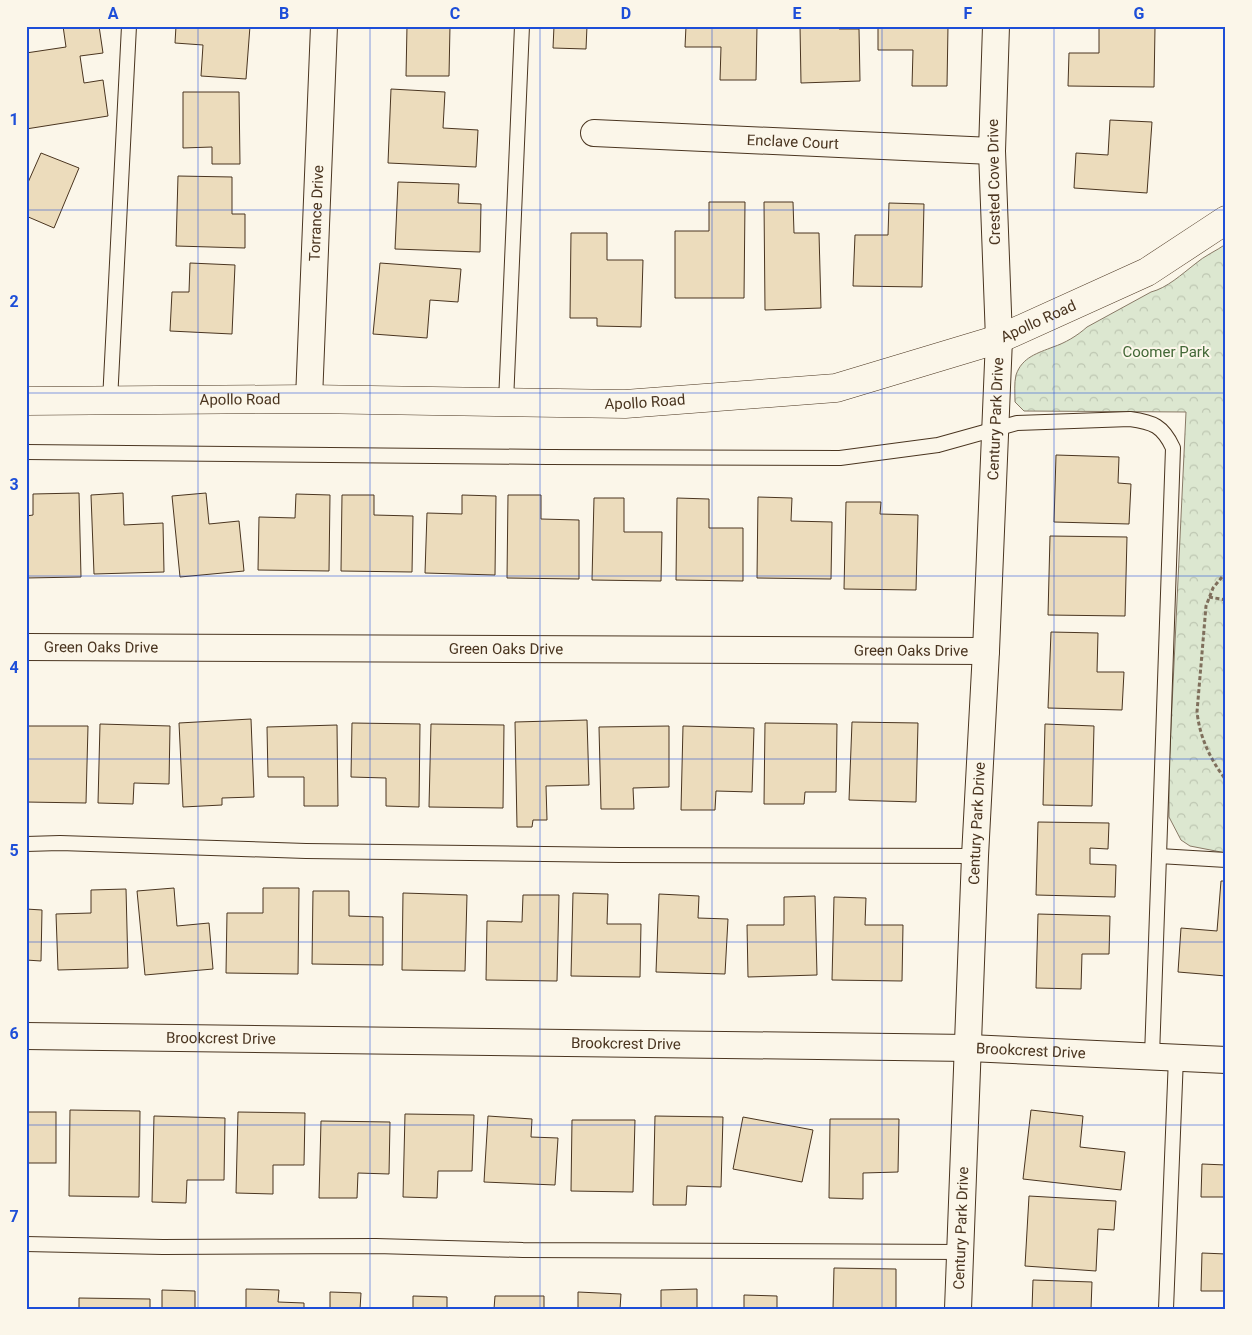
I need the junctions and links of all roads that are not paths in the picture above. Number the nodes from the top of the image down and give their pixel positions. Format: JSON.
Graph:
{"nodes":[{"id":1,"x":129,"y":26,"type":"edge"},
{"id":2,"x":324,"y":26,"type":"edge"},
{"id":3,"x":522,"y":26,"type":"edge"},
{"id":4,"x":996,"y":26,"type":"edge"},
{"id":5,"x":594,"y":133,"type":"dead end"},
{"id":6,"x":992,"y":151,"type":"junction"},
{"id":7,"x":1226,"y":220,"type":"edge"},
{"id":8,"x":999,"y":339,"type":"junction"},
{"id":9,"x":309,"y":399,"type":"junction"},
{"id":10,"x":110,"y":400,"type":"junction"},
{"id":11,"x":26,"y":401,"type":"edge"},
{"id":12,"x":506,"y":402,"type":"junction"},
{"id":13,"x":995,"y":430,"type":"junction"},
{"id":14,"x":26,"y":452,"type":"edge"},
{"id":15,"x":26,"y":647,"type":"edge"},
{"id":16,"x":986,"y":651,"type":"junction"},
{"id":17,"x":26,"y":844,"type":"edge"},
{"id":18,"x":975,"y":856,"type":"junction"},
{"id":19,"x":1160,"y":856,"type":"junction"},
{"id":20,"x":1226,"y":860,"type":"edge"},
{"id":21,"x":26,"y":1036,"type":"edge"},
{"id":22,"x":968,"y":1048,"type":"junction"},
{"id":23,"x":1164,"y":1057,"type":"junction"},
{"id":24,"x":1226,"y":1060,"type":"edge"},
{"id":25,"x":26,"y":1244,"type":"edge"},
{"id":26,"x":960,"y":1252,"type":"junction"},
{"id":27,"x":958,"y":1309,"type":"edge"},
{"id":28,"x":1166,"y":1309,"type":"edge"}],
"edges":[{"from":1,"to":10,"type":"lane"},
{"from":2,"to":9,"type":"street","name":"Torrance Drive"},
{"from":3,"to":12,"type":"lane"},
{"from":4,"to":6,"type":"street","name":"Crested Cove Drive"},
{"from":5,"to":6,"type":"street","name":"Enclave Court"},
{"from":6,"to":8,"type":"street","name":"Crested Cove Drive"},
{"from":7,"to":8,"type":"street","name":"Apollo Road"},
{"from":8,"to":12,"type":"street","name":"Apollo Road"},
{"from":8,"to":13,"type":"street","name":"Century Park Drive"},
{"from":9,"to":10,"type":"street","name":"Apollo Road"},
{"from":9,"to":12,"type":"street","name":"Apollo Road"},
{"from":10,"to":11,"type":"street","name":"Apollo Road"},
{"from":13,"to":14,"type":"lane"},
{"from":13,"to":16,"type":"street","name":"Century Park Drive"},
{"from":13,"to":19,"type":"lane"},
{"from":15,"to":16,"type":"street","name":"Green Oaks Drive"},
{"from":16,"to":18,"type":"street","name":"Century Park Drive"},
{"from":17,"to":18,"type":"lane"},
{"from":18,"to":22,"type":"street","name":"Century Park Drive"},
{"from":19,"to":20,"type":"lane"},
{"from":19,"to":23,"type":"lane"},
{"from":21,"to":22,"type":"street","name":"Brookcrest Drive"},
{"from":22,"to":23,"type":"street","name":"Brookcrest Drive"},
{"from":22,"to":26,"type":"street","name":"Century Park Drive"},
{"from":23,"to":24,"type":"street","name":"Brookcrest Drive"},
{"from":23,"to":28,"type":"lane"},
{"from":25,"to":26,"type":"lane"},
{"from":26,"to":27,"type":"street","name":"Century Park Drive"}]}
